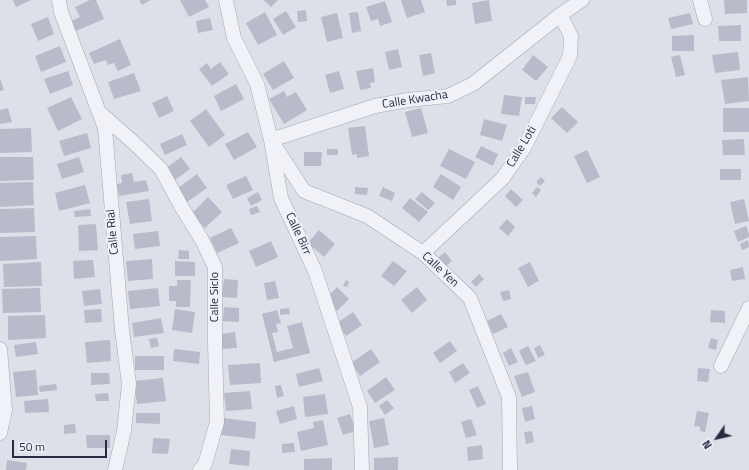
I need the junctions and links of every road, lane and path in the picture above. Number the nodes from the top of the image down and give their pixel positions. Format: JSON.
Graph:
{"nodes":[{"id":1,"x":58,"y":0,"type":"edge"},
{"id":2,"x":226,"y":0,"type":"edge"},
{"id":3,"x":700,"y":0,"type":"edge"},
{"id":4,"x":573,"y":2,"type":"edge"},
{"id":5,"x":560,"y":15,"type":"junction"},
{"id":6,"x":705,"y":19,"type":"dead end"},
{"id":7,"x":100,"y":113,"type":"junction"},
{"id":8,"x":271,"y":140,"type":"junction"},
{"id":9,"x":423,"y":253,"type":"junction"},
{"id":10,"x":749,"y":308,"type":"edge"},
{"id":11,"x":0,"y":349,"type":"edge"},
{"id":12,"x":721,"y":366,"type":"dead end"},
{"id":13,"x":0,"y":433,"type":"edge"},
{"id":14,"x":115,"y":470,"type":"edge"},
{"id":15,"x":200,"y":470,"type":"edge"},
{"id":16,"x":362,"y":470,"type":"edge"},
{"id":17,"x":510,"y":470,"type":"edge"}],
"edges":[{"from":1,"to":7,"type":"street","name":"Calle Rial"},
{"from":2,"to":8,"type":"street","name":"Calle Birr"},
{"from":3,"to":6,"type":"street"},
{"from":4,"to":5,"type":"street","name":"Calle Kwacha"},
{"from":5,"to":8,"type":"street","name":"Calle Kwacha"},
{"from":5,"to":9,"type":"street","name":"Calle Loti"},
{"from":7,"to":14,"type":"street","name":"Calle Rial"},
{"from":7,"to":15,"type":"street","name":"Calle Siclo"},
{"from":8,"to":9,"type":"street","name":"Calle Yen"},
{"from":8,"to":16,"type":"street","name":"Calle Birr"},
{"from":9,"to":17,"type":"street","name":"Calle Yen"},
{"from":10,"to":12,"type":"street"},
{"from":11,"to":13,"type":"street"}]}
